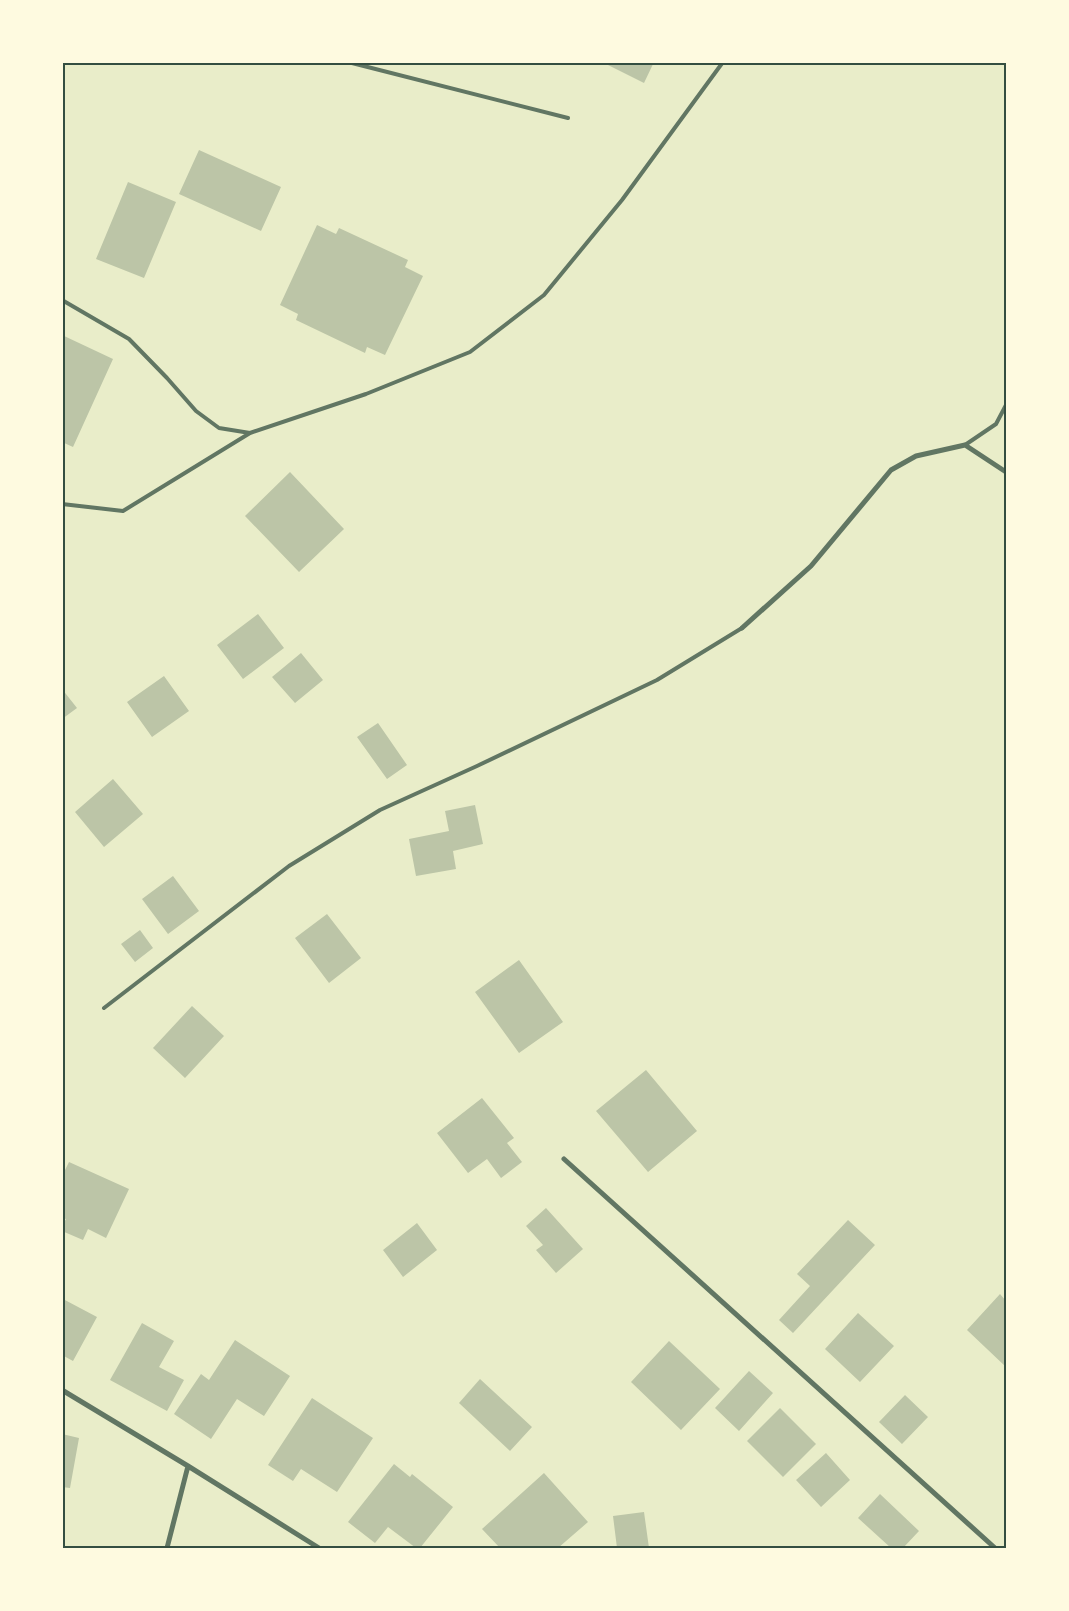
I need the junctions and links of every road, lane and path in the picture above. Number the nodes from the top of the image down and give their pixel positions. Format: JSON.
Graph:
{"nodes":[{"id":1,"x":348,"y":62,"type":"edge"},
{"id":2,"x":722,"y":62,"type":"edge"},
{"id":3,"x":568,"y":118,"type":"dead end"},
{"id":4,"x":62,"y":300,"type":"edge"},
{"id":5,"x":1006,"y":405,"type":"edge"},
{"id":6,"x":250,"y":433,"type":"junction"},
{"id":7,"x":965,"y":445,"type":"junction"},
{"id":8,"x":1006,"y":472,"type":"edge"},
{"id":9,"x":62,"y":504,"type":"edge"},
{"id":10,"x":742,"y":628,"type":"joint"},
{"id":11,"x":104,"y":1008,"type":"dead end"},
{"id":12,"x":564,"y":1159,"type":"dead end"},
{"id":13,"x":62,"y":1390,"type":"edge"},
{"id":14,"x":188,"y":1466,"type":"junction"},
{"id":15,"x":167,"y":1548,"type":"edge"},
{"id":16,"x":319,"y":1548,"type":"edge"},
{"id":17,"x":995,"y":1548,"type":"edge"}],
"edges":[{"from":1,"to":3,"type":"lane"},
{"from":2,"to":6,"type":"lane"},
{"from":4,"to":6,"type":"lane"},
{"from":5,"to":7,"type":"lane"},
{"from":6,"to":9,"type":"lane"},
{"from":7,"to":8,"type":"street"},
{"from":7,"to":10,"type":"street"},
{"from":10,"to":11,"type":"lane"},
{"from":12,"to":17,"type":"street"},
{"from":13,"to":14,"type":"street"},
{"from":14,"to":15,"type":"street"},
{"from":14,"to":16,"type":"street"}]}
